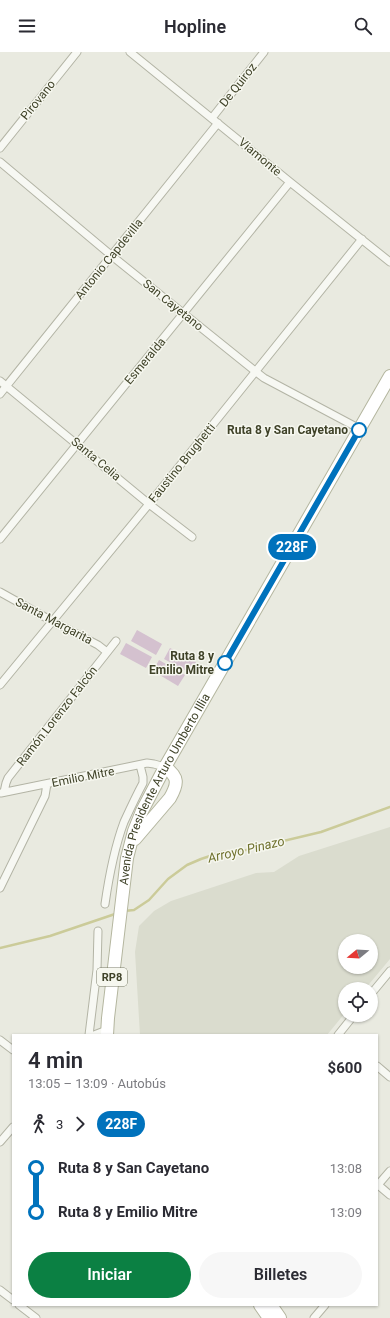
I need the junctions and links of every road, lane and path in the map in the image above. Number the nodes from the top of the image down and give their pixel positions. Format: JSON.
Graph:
{"nodes":[{"id":1,"x":77,"y":52,"type":"edge"},
{"id":2,"x":130,"y":52,"type":"edge"},
{"id":3,"x":264,"y":52,"type":"edge"},
{"id":4,"x":215,"y":121,"type":"junction"},
{"id":5,"x":0,"y":148,"type":"edge"},
{"id":6,"x":0,"y":162,"type":"edge"},
{"id":7,"x":290,"y":182,"type":"junction"},
{"id":8,"x":362,"y":239,"type":"junction"},
{"id":9,"x":112,"y":256,"type":"junction"},
{"id":10,"x":390,"y":262,"type":"edge"},
{"id":11,"x":184,"y":314,"type":"junction"},
{"id":12,"x":255,"y":371,"type":"junction"},
{"id":13,"x":390,"y":376,"type":"edge"},
{"id":14,"x":0,"y":381,"type":"edge"},
{"id":15,"x":6,"y":386,"type":"junction"},
{"id":16,"x":0,"y":394,"type":"edge"},
{"id":17,"x":360,"y":429,"type":"junction"},
{"id":18,"x":77,"y":444,"type":"junction"},
{"id":19,"x":149,"y":504,"type":"junction"},
{"id":20,"x":192,"y":537,"type":"dead end"},
{"id":21,"x":0,"y":539,"type":"edge"},
{"id":22,"x":0,"y":592,"type":"edge"},
{"id":23,"x":52,"y":621,"type":"junction"},
{"id":24,"x":116,"y":642,"type":"dead end"},
{"id":25,"x":107,"y":652,"type":"junction"},
{"id":26,"x":0,"y":685,"type":"edge"},
{"id":27,"x":140,"y":765,"type":"junction"},
{"id":28,"x":165,"y":767,"type":"junction"},
{"id":29,"x":47,"y":784,"type":"junction"},
{"id":30,"x":2,"y":793,"type":"edge"},
{"id":31,"x":130,"y":845,"type":"junction"},
{"id":32,"x":0,"y":888,"type":"edge"},
{"id":33,"x":105,"y":904,"type":"dead end"},
{"id":34,"x":98,"y":932,"type":"dead end"},
{"id":35,"x":390,"y":971,"type":"edge"},
{"id":36,"x":378,"y":986,"type":"edge"},
{"id":37,"x":348,"y":1022,"type":"edge"},
{"id":38,"x":107,"y":1032,"type":"edge"},
{"id":39,"x":89,"y":1034,"type":"edge"},
{"id":40,"x":339,"y":1034,"type":"edge"},
{"id":41,"x":0,"y":1040,"type":"edge"},
{"id":42,"x":12,"y":1049,"type":"edge"},
{"id":43,"x":378,"y":1067,"type":"edge"},
{"id":44,"x":390,"y":1077,"type":"edge"},
{"id":45,"x":12,"y":1128,"type":"edge"},
{"id":46,"x":0,"y":1142,"type":"edge"},
{"id":47,"x":390,"y":1171,"type":"edge"},
{"id":48,"x":378,"y":1184,"type":"edge"},
{"id":49,"x":378,"y":1186,"type":"edge"},
{"id":50,"x":390,"y":1195,"type":"edge"},
{"id":51,"x":0,"y":1290,"type":"edge"},
{"id":52,"x":12,"y":1299,"type":"edge"},
{"id":53,"x":20,"y":1306,"type":"edge"},
{"id":54,"x":261,"y":1306,"type":"edge"},
{"id":55,"x":272,"y":1306,"type":"edge"},
{"id":56,"x":324,"y":1306,"type":"edge"},
{"id":57,"x":36,"y":1318,"type":"edge"},
{"id":58,"x":269,"y":1318,"type":"edge"},
{"id":59,"x":280,"y":1318,"type":"edge"},
{"id":60,"x":314,"y":1318,"type":"edge"}],
"edges":[{"from":1,"to":5,"type":"street","name":"Pirovano"},
{"from":2,"to":4,"type":"street","name":"Viamonte"},
{"from":3,"to":4,"type":"street","name":"De Quiroz"},
{"from":4,"to":7,"type":"street","name":"Viamonte"},
{"from":4,"to":9,"type":"street","name":"Antonio Capdevilla"},
{"from":6,"to":9,"type":"street","name":"San Cayetano"},
{"from":7,"to":8,"type":"street","name":"Viamonte"},
{"from":7,"to":11,"type":"street","name":"Esmeralda"},
{"from":8,"to":10,"type":"street","name":"Viamonte"},
{"from":8,"to":12,"type":"street","name":"Faustino Brughetti"},
{"from":9,"to":11,"type":"street","name":"San Cayetano"},
{"from":9,"to":15,"type":"street","name":"Antonio Capdevilla"},
{"from":11,"to":12,"type":"street","name":"San Cayetano"},
{"from":11,"to":18,"type":"street","name":"Esmeralda"},
{"from":12,"to":17,"type":"street","name":"San Cayetano"},
{"from":12,"to":19,"type":"street","name":"Faustino Brughetti"},
{"from":13,"to":17,"type":"main road","name":"Avenida Presidente Arturo Umberto Illia","number":"RP8"},
{"from":14,"to":15,"type":"street","name":"Santa Celia"},
{"from":15,"to":16,"type":"street","name":"Antonio Capdevilla"},
{"from":15,"to":18,"type":"street","name":"Santa Celia"},
{"from":17,"to":28,"type":"main road","name":"Avenida Presidente Arturo Umberto Illia","number":"RP8"},
{"from":18,"to":19,"type":"street","name":"Santa Celia"},
{"from":18,"to":21,"type":"street","name":"Esmeralda"},
{"from":19,"to":20,"type":"street","name":"Santa Celia"},
{"from":19,"to":23,"type":"street","name":"Faustino Brughetti"},
{"from":22,"to":23,"type":"street","name":"Santa Margarita"},
{"from":23,"to":25,"type":"street","name":"Santa Margarita"},
{"from":23,"to":26,"type":"street","name":"Faustino Brughetti"},
{"from":24,"to":25,"type":"street","name":"Ramón Lorenzo Falcón"},
{"from":25,"to":30,"type":"street","name":"Ramón Lorenzo Falcón"},
{"from":27,"to":28,"type":"street","name":"Emilio Mitre"},
{"from":27,"to":29,"type":"street","name":"Emilio Mitre"},
{"from":27,"to":33,"type":"street"},
{"from":28,"to":31,"type":"main road","name":"Avenida Presidente Arturo Umberto Illia","number":"RP8"},
{"from":28,"to":31,"type":"main road"},
{"from":29,"to":30,"type":"street","name":"Emilio Mitre"},
{"from":29,"to":32,"type":"street"},
{"from":31,"to":38,"type":"main road","name":"Avenida Presidente Arturo Umberto Illia","number":"RP8"},
{"from":34,"to":39,"type":"street"},
{"from":35,"to":36,"type":"street"},
{"from":37,"to":40,"type":"street"},
{"from":41,"to":42,"type":"street"},
{"from":43,"to":44,"type":"street"},
{"from":45,"to":46,"type":"street"},
{"from":47,"to":48,"type":"street"},
{"from":49,"to":50,"type":"street"},
{"from":51,"to":52,"type":"street"},
{"from":53,"to":57,"type":"street"},
{"from":54,"to":58,"type":"main road"},
{"from":55,"to":59,"type":"main road"},
{"from":56,"to":60,"type":"street"}]}
